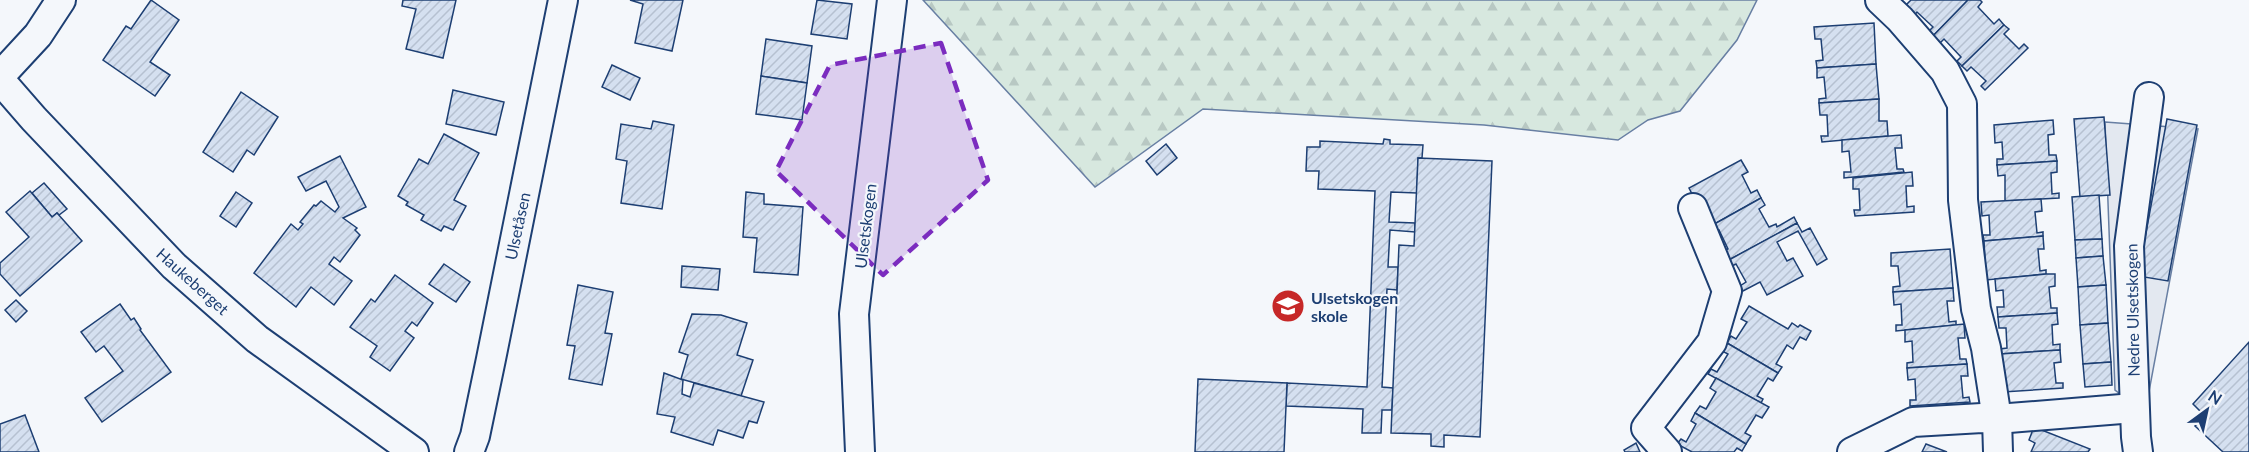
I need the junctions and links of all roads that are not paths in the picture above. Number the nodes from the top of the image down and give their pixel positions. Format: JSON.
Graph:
{"nodes":[{"id":1,"x":61,"y":0,"type":"edge"},
{"id":2,"x":563,"y":0,"type":"edge"},
{"id":3,"x":892,"y":0,"type":"edge"},
{"id":4,"x":1880,"y":0,"type":"edge"},
{"id":5,"x":0,"y":78,"type":"edge"},
{"id":6,"x":2149,"y":97,"type":"dead end"},
{"id":7,"x":1693,"y":208,"type":"dead end"},
{"id":8,"x":2134,"y":408,"type":"junction"},
{"id":9,"x":1997,"y":419,"type":"junction"},
{"id":10,"x":414,"y":452,"type":"edge"},
{"id":11,"x":469,"y":452,"type":"edge"},
{"id":12,"x":860,"y":452,"type":"edge"},
{"id":13,"x":1667,"y":452,"type":"edge"},
{"id":14,"x":1851,"y":452,"type":"edge"},
{"id":15,"x":1998,"y":452,"type":"edge"},
{"id":16,"x":2138,"y":452,"type":"edge"}],
"edges":[{"from":1,"to":5,"type":"street"},
{"from":2,"to":11,"type":"street","name":"Ulsetåsen"},
{"from":3,"to":12,"type":"street","name":"Ulsetskogen"},
{"from":4,"to":9,"type":"street"},
{"from":5,"to":10,"type":"street","name":"Haukeberget"},
{"from":6,"to":8,"type":"street","name":"Nedre Ulsetskogen"},
{"from":7,"to":13,"type":"street"},
{"from":8,"to":9,"type":"street"},
{"from":8,"to":16,"type":"street","name":"Nedre Ulsetskogen"},
{"from":9,"to":14,"type":"street"},
{"from":9,"to":15,"type":"street"}]}
